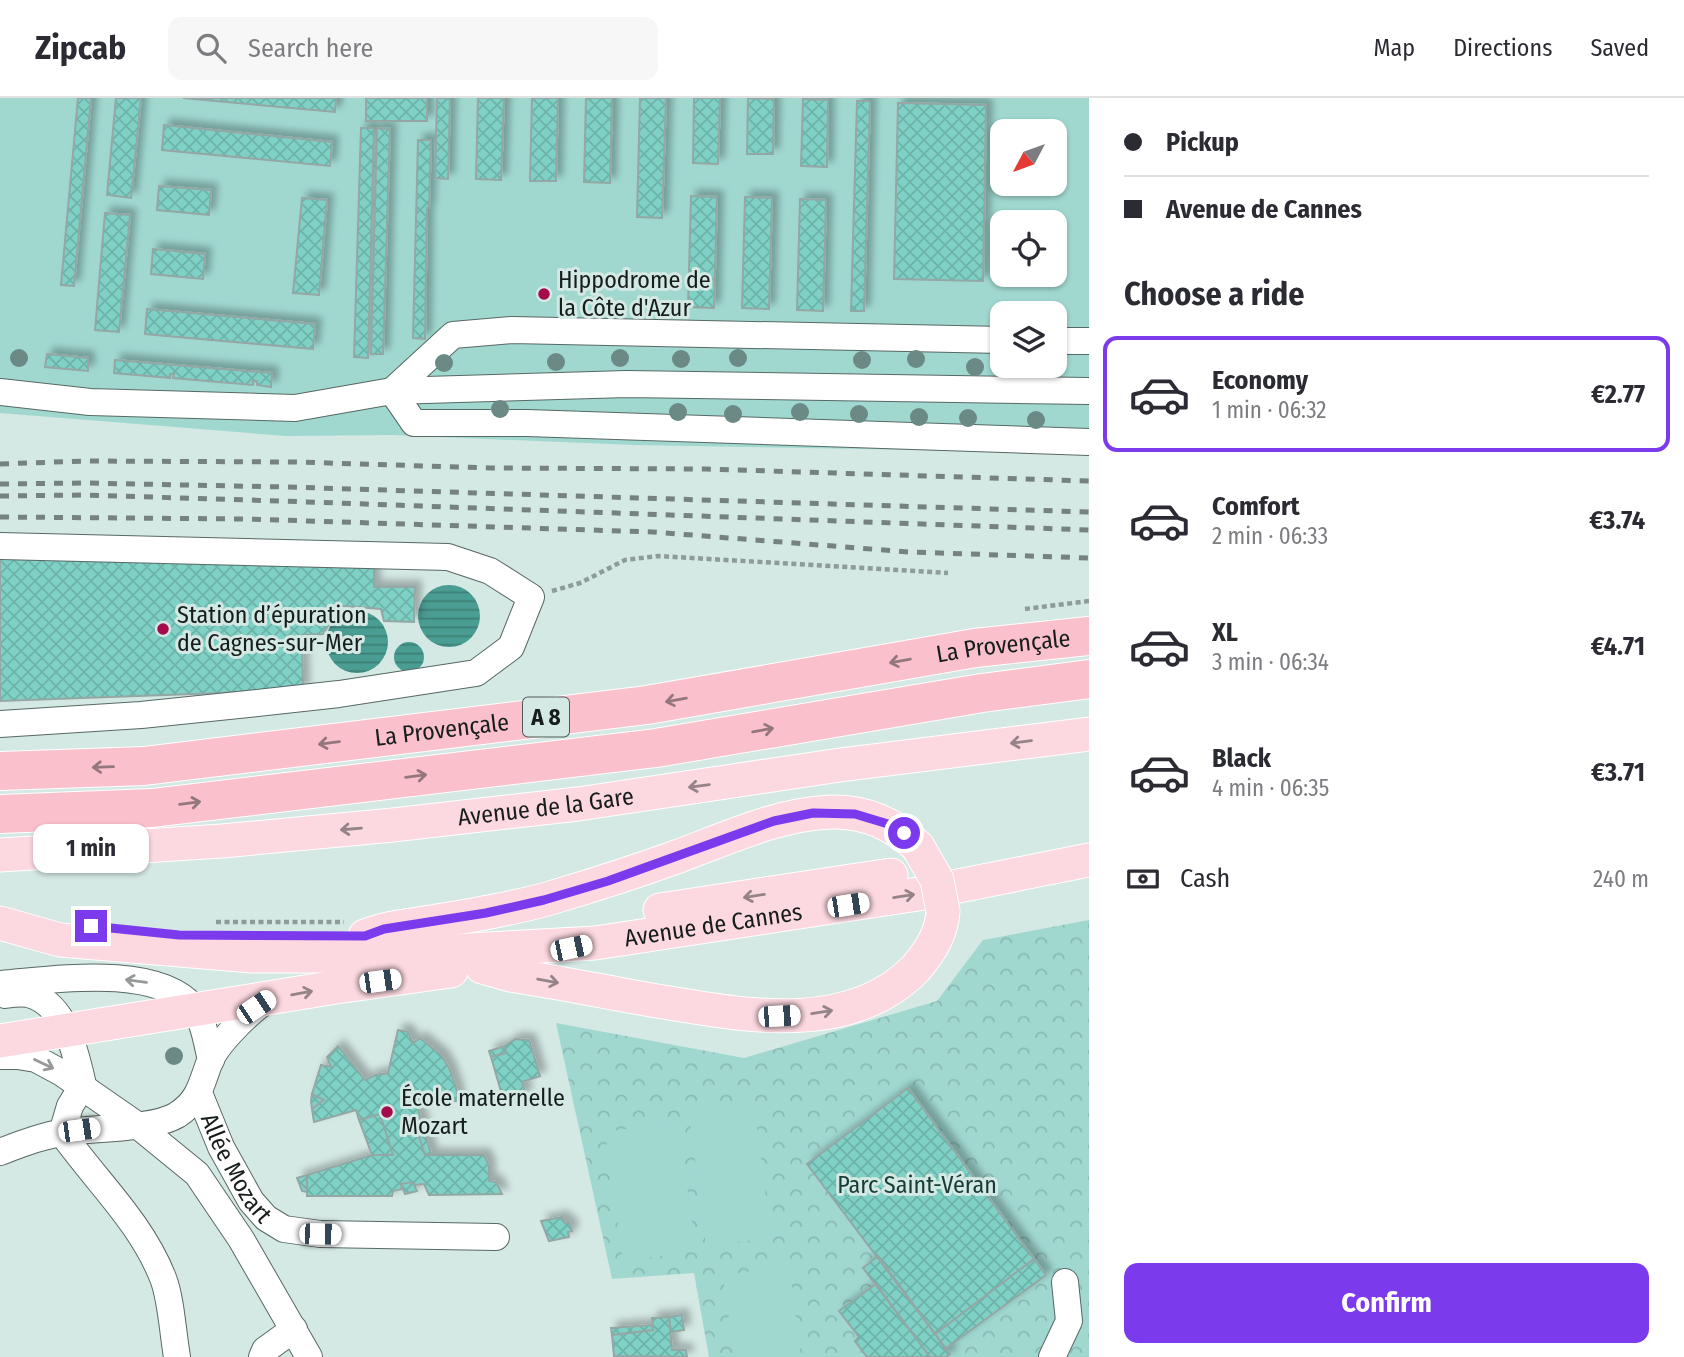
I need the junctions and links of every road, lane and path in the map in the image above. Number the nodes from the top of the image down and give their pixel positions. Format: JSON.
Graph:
{"nodes":[{"id":1,"x":990,"y":340,"type":"edge"},
{"id":2,"x":1067,"y":341,"type":"edge"},
{"id":3,"x":1089,"y":341,"type":"edge"},
{"id":4,"x":392,"y":391,"type":"junction"},
{"id":5,"x":1089,"y":391,"type":"edge"},
{"id":6,"x":0,"y":392,"type":"edge"},
{"id":7,"x":1089,"y":442,"type":"edge"},
{"id":8,"x":0,"y":546,"type":"edge"},
{"id":9,"x":947,"y":573,"type":"dead end"},
{"id":10,"x":531,"y":597,"type":"junction"},
{"id":11,"x":1089,"y":601,"type":"edge"},
{"id":12,"x":1026,"y":609,"type":"dead end"},
{"id":13,"x":1089,"y":636,"type":"edge"},
{"id":14,"x":1089,"y":679,"type":"edge"},
{"id":15,"x":1089,"y":688,"type":"edge"},
{"id":16,"x":982,"y":693,"type":"junction"},
{"id":17,"x":0,"y":724,"type":"edge"},
{"id":18,"x":1089,"y":734,"type":"edge"},
{"id":19,"x":0,"y":771,"type":"edge"},
{"id":20,"x":0,"y":814,"type":"edge"},
{"id":21,"x":1089,"y":839,"type":"edge"},
{"id":22,"x":0,"y":855,"type":"edge"},
{"id":23,"x":1089,"y":860,"type":"edge"},
{"id":24,"x":0,"y":910,"type":"edge"},
{"id":25,"x":206,"y":922,"type":"dead end"},
{"id":26,"x":0,"y":923,"type":"edge"},
{"id":27,"x":356,"y":929,"type":"junction"},
{"id":28,"x":594,"y":943,"type":"junction"},
{"id":29,"x":482,"y":967,"type":"junction"},
{"id":30,"x":0,"y":984,"type":"edge"},
{"id":31,"x":0,"y":995,"type":"edge"},
{"id":32,"x":268,"y":999,"type":"junction"},
{"id":33,"x":196,"y":1010,"type":"junction"},
{"id":34,"x":67,"y":1031,"type":"junction"},
{"id":35,"x":0,"y":1041,"type":"edge"},
{"id":36,"x":0,"y":1056,"type":"edge"},
{"id":37,"x":211,"y":1060,"type":"junction"},
{"id":38,"x":83,"y":1086,"type":"junction"},
{"id":39,"x":200,"y":1093,"type":"junction"},
{"id":40,"x":175,"y":1116,"type":"junction"},
{"id":41,"x":137,"y":1125,"type":"junction"},
{"id":42,"x":62,"y":1133,"type":"junction"},
{"id":43,"x":0,"y":1152,"type":"edge"},
{"id":44,"x":197,"y":1174,"type":"junction"},
{"id":45,"x":496,"y":1237,"type":"dead end"},
{"id":46,"x":1065,"y":1282,"type":"dead end"},
{"id":47,"x":294,"y":1329,"type":"junction"},
{"id":48,"x":177,"y":1357,"type":"edge"},
{"id":49,"x":262,"y":1357,"type":"edge"},
{"id":50,"x":309,"y":1357,"type":"edge"},
{"id":51,"x":1052,"y":1357,"type":"edge"}],
"edges":[{"from":1,"to":4,"type":"street"},
{"from":2,"to":3,"type":"street"},
{"from":4,"to":5,"type":"street"},
{"from":4,"to":6,"type":"street"},
{"from":4,"to":7,"type":"street"},
{"from":8,"to":10,"type":"street"},
{"from":9,"to":10,"type":"path"},
{"from":10,"to":17,"type":"street"},
{"from":11,"to":12,"type":"path"},
{"from":13,"to":19,"type":"highway","name":"La Provençale","number":"A 8","one_way":true},
{"from":14,"to":16,"type":"highway","name":"La Provençale","number":"A 8"},
{"from":15,"to":16,"type":"highway"},
{"from":20,"to":16,"type":"highway","name":"La Provençale","number":"A 8","one_way":true},
{"from":18,"to":22,"type":"main road","name":"Avenue de la Gare","one_way":true},
{"from":21,"to":27,"type":"main road","name":"Avenue de Cannes","one_way":true},
{"from":28,"to":23,"type":"main road","name":"Avenue de Cannes","one_way":true},
{"from":24,"to":27,"type":"main road","name":"Avenue de Cannes"},
{"from":25,"to":27,"type":"path"},
{"from":26,"to":28,"type":"main road","name":"Avenue de Cannes"},
{"from":29,"to":27,"type":"main road","one_way":true,"bridge":true},
{"from":28,"to":29,"type":"main road"},
{"from":32,"to":29,"type":"main road","one_way":true},
{"from":33,"to":30,"type":"street","one_way":true},
{"from":31,"to":34,"type":"street"},
{"from":32,"to":33,"type":"main road"},
{"from":32,"to":37,"type":"street"},
{"from":33,"to":34,"type":"main road"},
{"from":33,"to":37,"type":"street"},
{"from":34,"to":35,"type":"main road"},
{"from":34,"to":38,"type":"street"},
{"from":36,"to":38,"type":"street","one_way":true},
{"from":37,"to":39,"type":"street"},
{"from":38,"to":41,"type":"street"},
{"from":38,"to":42,"type":"street"},
{"from":39,"to":40,"type":"street"},
{"from":39,"to":45,"type":"street","name":"Allée Mozart"},
{"from":40,"to":41,"type":"street"},
{"from":40,"to":44,"type":"street"},
{"from":41,"to":42,"type":"street"},
{"from":41,"to":44,"type":"street"},
{"from":42,"to":43,"type":"street"},
{"from":42,"to":48,"type":"street"},
{"from":44,"to":47,"type":"street"},
{"from":46,"to":51,"type":"street"},
{"from":47,"to":49,"type":"street"},
{"from":47,"to":50,"type":"street"}]}
